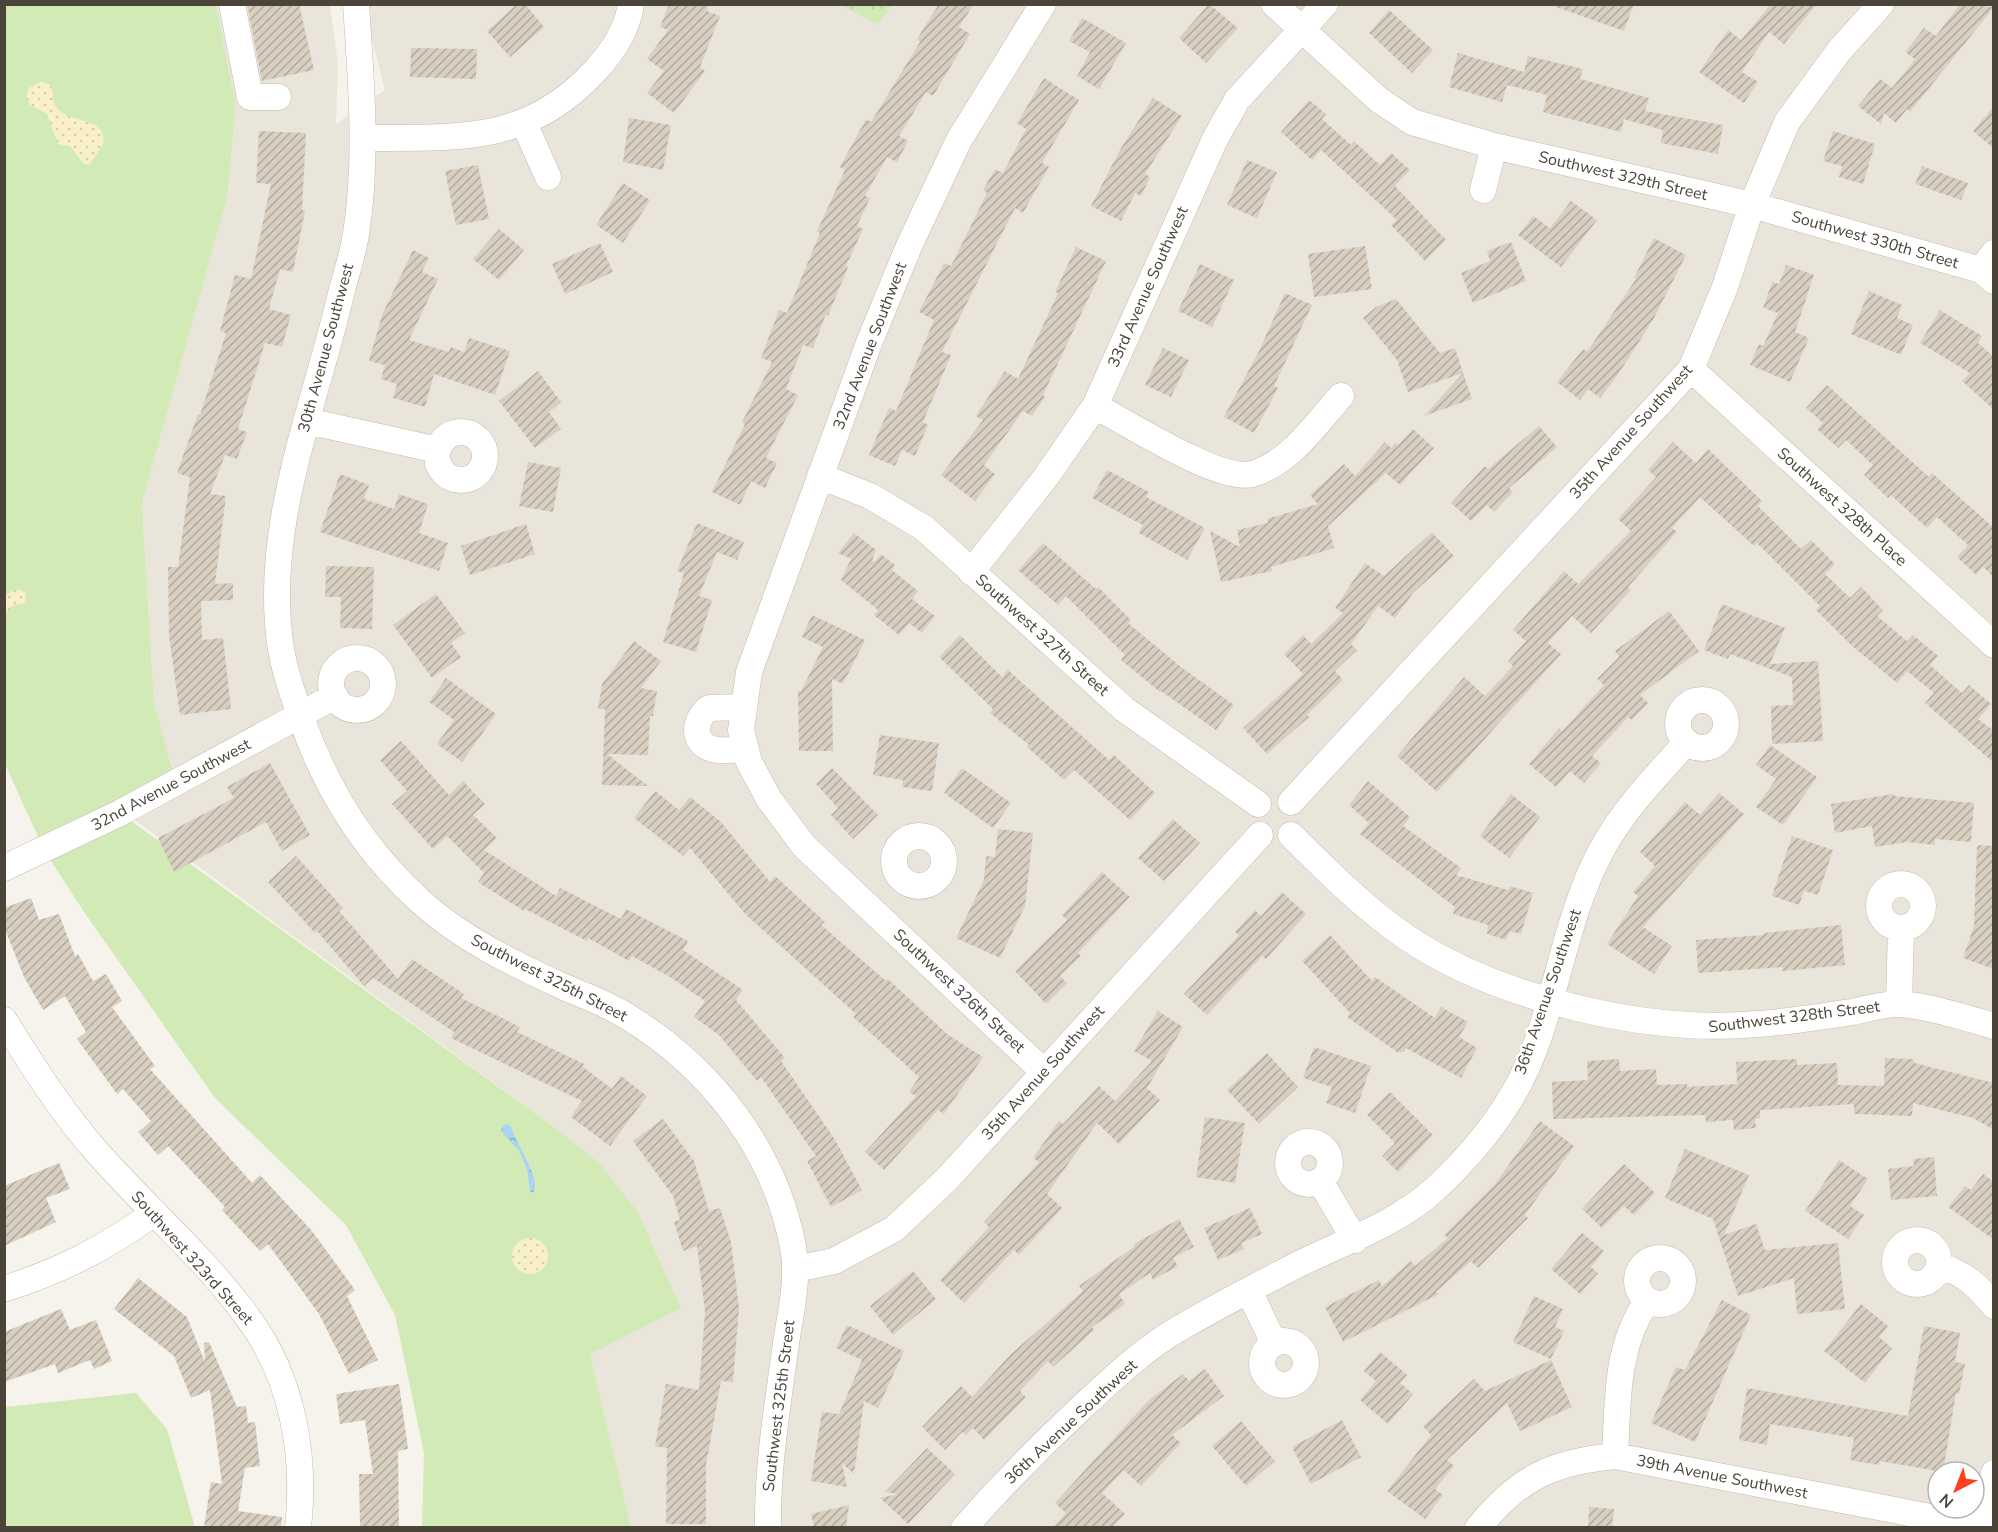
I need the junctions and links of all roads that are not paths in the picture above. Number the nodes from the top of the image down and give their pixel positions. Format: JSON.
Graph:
{"nodes":[{"id":1,"x":232,"y":4,"type":"edge"},
{"id":2,"x":356,"y":4,"type":"edge"},
{"id":3,"x":631,"y":4,"type":"edge"},
{"id":4,"x":1043,"y":4,"type":"edge"},
{"id":5,"x":1274,"y":4,"type":"edge"},
{"id":6,"x":1325,"y":4,"type":"edge"},
{"id":7,"x":1881,"y":4,"type":"edge"},
{"id":8,"x":1301,"y":30,"type":"junction"},
{"id":9,"x":278,"y":97,"type":"dead end"},
{"id":10,"x":524,"y":123,"type":"junction"},
{"id":11,"x":364,"y":138,"type":"junction"},
{"id":12,"x":1494,"y":146,"type":"junction"},
{"id":13,"x":548,"y":177,"type":"dead end"},
{"id":14,"x":1483,"y":190,"type":"dead end"},
{"id":15,"x":1752,"y":205,"type":"junction"},
{"id":16,"x":1989,"y":268,"type":"edge"},
{"id":17,"x":1691,"y":369,"type":"junction"},
{"id":18,"x":1341,"y":396,"type":"dead end"},
{"id":19,"x":1095,"y":406,"type":"junction"},
{"id":20,"x":307,"y":421,"type":"junction"},
{"id":21,"x":438,"y":450,"type":"dead end"},
{"id":22,"x":820,"y":476,"type":"junction"},
{"id":23,"x":972,"y":572,"type":"junction"},
{"id":24,"x":1994,"y":645,"type":"edge"},
{"id":25,"x":335,"y":696,"type":"dead end"},
{"id":26,"x":300,"y":715,"type":"junction"},
{"id":27,"x":743,"y":729,"type":"junction"},
{"id":28,"x":1687,"y":742,"type":"dead end"},
{"id":29,"x":1291,"y":802,"type":"junction"},
{"id":30,"x":1258,"y":804,"type":"junction"},
{"id":31,"x":1260,"y":835,"type":"junction"},
{"id":32,"x":1291,"y":835,"type":"junction"},
{"id":33,"x":4,"y":868,"type":"edge"},
{"id":34,"x":902,"y":880,"type":"dead end"},
{"id":35,"x":874,"y":910,"type":"junction"},
{"id":36,"x":1901,"y":928,"type":"dead end"},
{"id":37,"x":1549,"y":999,"type":"junction"},
{"id":38,"x":1899,"y":1004,"type":"junction"},
{"id":39,"x":5,"y":1021,"type":"edge"},
{"id":40,"x":1994,"y":1026,"type":"edge"},
{"id":41,"x":1044,"y":1072,"type":"junction"},
{"id":42,"x":1320,"y":1181,"type":"dead end"},
{"id":43,"x":153,"y":1214,"type":"junction"},
{"id":44,"x":1355,"y":1240,"type":"junction"},
{"id":45,"x":1939,"y":1267,"type":"dead end"},
{"id":46,"x":796,"y":1269,"type":"junction"},
{"id":47,"x":4,"y":1289,"type":"edge"},
{"id":48,"x":1250,"y":1291,"type":"junction"},
{"id":49,"x":1647,"y":1301,"type":"dead end"},
{"id":50,"x":1994,"y":1306,"type":"edge"},
{"id":51,"x":1275,"y":1343,"type":"dead end"},
{"id":52,"x":1615,"y":1456,"type":"junction"},
{"id":53,"x":1994,"y":1473,"type":"edge"},
{"id":54,"x":298,"y":1527,"type":"edge"},
{"id":55,"x":768,"y":1527,"type":"edge"},
{"id":56,"x":964,"y":1527,"type":"edge"},
{"id":57,"x":1478,"y":1527,"type":"edge"},
{"id":58,"x":1986,"y":1527,"type":"edge"}],
"edges":[{"from":1,"to":9,"type":"street"},
{"from":2,"to":11,"type":"street"},
{"from":3,"to":10,"type":"street"},
{"from":4,"to":22,"type":"street","name":"32nd Avenue Southwest"},
{"from":5,"to":8,"type":"street","name":"Southwest 329th Street"},
{"from":6,"to":8,"type":"street","name":"33rd Avenue Southwest"},
{"from":7,"to":15,"type":"street","name":"35th Avenue Southwest"},
{"from":8,"to":12,"type":"street","name":"Southwest 329th Street"},
{"from":8,"to":19,"type":"street","name":"33rd Avenue Southwest"},
{"from":10,"to":11,"type":"street"},
{"from":10,"to":13,"type":"street"},
{"from":11,"to":20,"type":"street","name":"30th Avenue Southwest"},
{"from":12,"to":14,"type":"street"},
{"from":12,"to":15,"type":"street","name":"Southwest 329th Street"},
{"from":15,"to":16,"type":"street","name":"Southwest 330th Street"},
{"from":15,"to":17,"type":"street","name":"35th Avenue Southwest"},
{"from":17,"to":24,"type":"street","name":"Southwest 328th Place"},
{"from":17,"to":29,"type":"street","name":"35th Avenue Southwest"},
{"from":18,"to":19,"type":"street"},
{"from":19,"to":23,"type":"street","name":"33rd Avenue Southwest"},
{"from":20,"to":21,"type":"street"},
{"from":20,"to":26,"type":"street","name":"30th Avenue Southwest"},
{"from":22,"to":23,"type":"street","name":"Southwest 327th Street"},
{"from":22,"to":27,"type":"street","name":"32nd Avenue Southwest"},
{"from":23,"to":30,"type":"street","name":"Southwest 327th Street"},
{"from":25,"to":26,"type":"street","name":"32nd Avenue Southwest"},
{"from":26,"to":33,"type":"street","name":"32nd Avenue Southwest"},
{"from":26,"to":46,"type":"street","name":"Southwest 325th Street"},
{"from":27,"to":27,"type":"street"},
{"from":27,"to":35,"type":"street","name":"Southwest 326th Street"},
{"from":28,"to":37,"type":"street","name":"36th Avenue Southwest"},
{"from":29,"to":30,"type":"street"},
{"from":29,"to":32,"type":"street"},
{"from":30,"to":31,"type":"street"},
{"from":31,"to":32,"type":"street"},
{"from":31,"to":41,"type":"street","name":"35th Avenue Southwest"},
{"from":32,"to":37,"type":"street"},
{"from":34,"to":35,"type":"street"},
{"from":35,"to":41,"type":"street","name":"Southwest 326th Street"},
{"from":36,"to":38,"type":"street","name":"Southwest 328th Street"},
{"from":37,"to":38,"type":"street","name":"Southwest 328th Street"},
{"from":37,"to":44,"type":"street","name":"36th Avenue Southwest"},
{"from":38,"to":40,"type":"street","name":"Southwest 328th Street"},
{"from":39,"to":43,"type":"street","name":"Southwest 323rd Street"},
{"from":41,"to":46,"type":"street","name":"35th Avenue Southwest"},
{"from":42,"to":44,"type":"street"},
{"from":43,"to":47,"type":"street"},
{"from":43,"to":54,"type":"street","name":"Southwest 323rd Street"},
{"from":44,"to":48,"type":"street","name":"36th Avenue Southwest"},
{"from":45,"to":50,"type":"street"},
{"from":46,"to":55,"type":"street","name":"Southwest 325th Street"},
{"from":48,"to":51,"type":"street"},
{"from":48,"to":56,"type":"street","name":"36th Avenue Southwest"},
{"from":49,"to":52,"type":"street"},
{"from":52,"to":57,"type":"street","name":"39th Avenue Southwest"},
{"from":52,"to":58,"type":"street","name":"39th Avenue Southwest"},
{"from":53,"to":58,"type":"street"}]}
